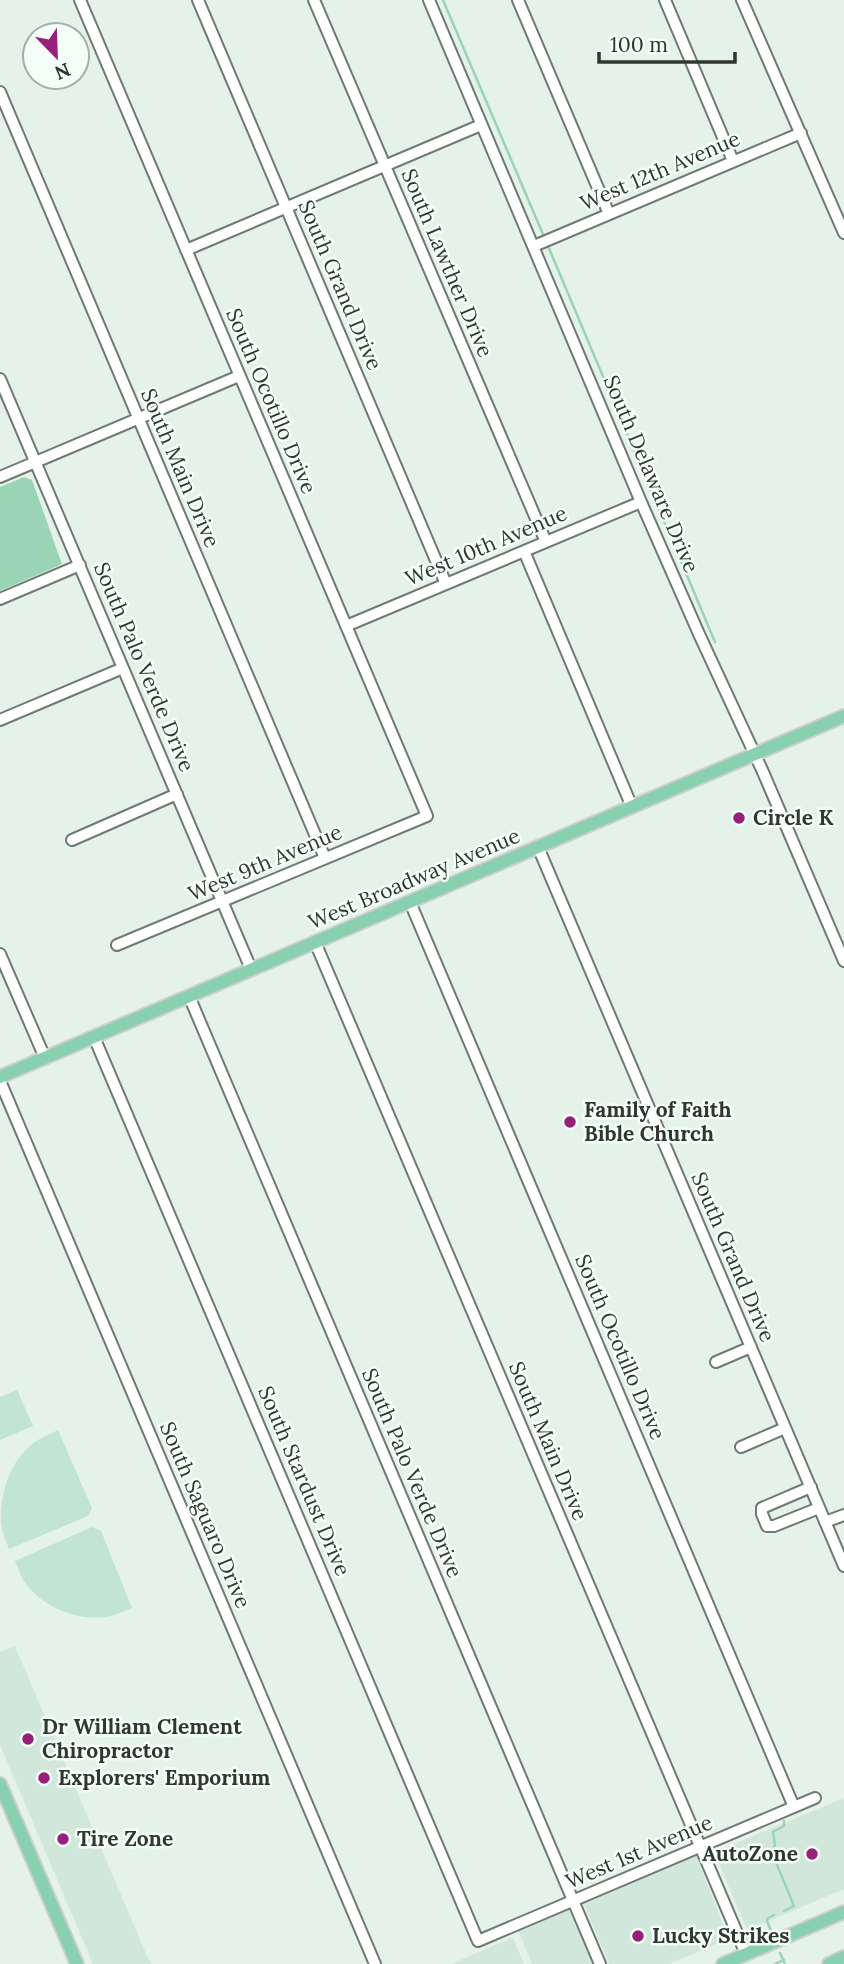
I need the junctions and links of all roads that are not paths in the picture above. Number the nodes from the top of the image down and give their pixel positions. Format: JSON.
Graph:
{"nodes":[{"id":1,"x":80,"y":0,"type":"edge"},
{"id":2,"x":198,"y":0,"type":"edge"},
{"id":3,"x":314,"y":0,"type":"edge"},
{"id":4,"x":429,"y":0,"type":"edge"},
{"id":5,"x":518,"y":0,"type":"edge"},
{"id":6,"x":664,"y":0,"type":"edge"},
{"id":7,"x":742,"y":0,"type":"edge"},
{"id":8,"x":0,"y":92,"type":"edge"},
{"id":9,"x":481,"y":125,"type":"junction"},
{"id":10,"x":801,"y":133,"type":"junction"},
{"id":11,"x":733,"y":161,"type":"junction"},
{"id":12,"x":385,"y":166,"type":"junction"},
{"id":13,"x":286,"y":208,"type":"junction"},
{"id":14,"x":609,"y":214,"type":"junction"},
{"id":15,"x":844,"y":233,"type":"edge"},
{"id":16,"x":542,"y":243,"type":"junction"},
{"id":17,"x":186,"y":250,"type":"junction"},
{"id":18,"x":239,"y":376,"type":"junction"},
{"id":19,"x":0,"y":379,"type":"edge"},
{"id":20,"x":139,"y":418,"type":"junction"},
{"id":21,"x":36,"y":462,"type":"junction"},
{"id":22,"x":0,"y":477,"type":"edge"},
{"id":23,"x":641,"y":502,"type":"junction"},
{"id":24,"x":546,"y":542,"type":"junction"},
{"id":25,"x":524,"y":551,"type":"junction"},
{"id":26,"x":80,"y":565,"type":"junction"},
{"id":27,"x":446,"y":584,"type":"junction"},
{"id":28,"x":0,"y":600,"type":"edge"},
{"id":29,"x":346,"y":626,"type":"junction"},
{"id":30,"x":123,"y":668,"type":"junction"},
{"id":31,"x":844,"y":716,"type":"edge"},
{"id":32,"x":0,"y":720,"type":"edge"},
{"id":33,"x":756,"y":754,"type":"junction"},
{"id":34,"x":177,"y":794,"type":"junction"},
{"id":35,"x":632,"y":807,"type":"junction"},
{"id":36,"x":427,"y":816,"type":"joint"},
{"id":37,"x":72,"y":839,"type":"dead end"},
{"id":38,"x":538,"y":847,"type":"junction"},
{"id":39,"x":325,"y":858,"type":"junction"},
{"id":40,"x":222,"y":901,"type":"junction"},
{"id":41,"x":410,"y":902,"type":"junction"},
{"id":42,"x":315,"y":942,"type":"junction"},
{"id":43,"x":117,"y":945,"type":"dead end"},
{"id":44,"x":0,"y":954,"type":"edge"},
{"id":45,"x":844,"y":961,"type":"edge"},
{"id":46,"x":251,"y":970,"type":"junction"},
{"id":47,"x":189,"y":996,"type":"junction"},
{"id":48,"x":94,"y":1037,"type":"junction"},
{"id":49,"x":45,"y":1058,"type":"junction"},
{"id":50,"x":0,"y":1079,"type":"edge"},
{"id":51,"x":751,"y":1347,"type":"junction"},
{"id":52,"x":716,"y":1362,"type":"dead end"},
{"id":53,"x":785,"y":1427,"type":"junction"},
{"id":54,"x":741,"y":1447,"type":"dead end"},
{"id":55,"x":811,"y":1487,"type":"junction"},
{"id":56,"x":819,"y":1508,"type":"junction"},
{"id":57,"x":844,"y":1515,"type":"edge"},
{"id":58,"x":825,"y":1522,"type":"junction"},
{"id":59,"x":844,"y":1566,"type":"edge"},
{"id":60,"x":0,"y":1784,"type":"edge"},
{"id":61,"x":815,"y":1798,"type":"dead end"},
{"id":62,"x":794,"y":1807,"type":"junction"},
{"id":63,"x":700,"y":1846,"type":"junction"},
{"id":64,"x":573,"y":1900,"type":"junction"},
{"id":65,"x":844,"y":1912,"type":"edge"},
{"id":66,"x":478,"y":1941,"type":"joint"},
{"id":67,"x":746,"y":1954,"type":"junction"},
{"id":68,"x":844,"y":1958,"type":"edge"},
{"id":69,"x":77,"y":1964,"type":"edge"},
{"id":70,"x":375,"y":1964,"type":"edge"},
{"id":71,"x":600,"y":1964,"type":"edge"},
{"id":72,"x":723,"y":1964,"type":"edge"},
{"id":73,"x":829,"y":1964,"type":"edge"}],
"edges":[{"from":1,"to":17,"type":"street","name":"South Ocotillo Drive"},
{"from":2,"to":13,"type":"street","name":"South Grand Drive"},
{"from":3,"to":12,"type":"street","name":"South Lawther Drive"},
{"from":4,"to":9,"type":"street","name":"South Delaware Drive"},
{"from":5,"to":14,"type":"street"},
{"from":6,"to":11,"type":"street"},
{"from":7,"to":10,"type":"street"},
{"from":8,"to":20,"type":"street","name":"South Main Drive"},
{"from":9,"to":12,"type":"street"},
{"from":9,"to":16,"type":"street","name":"South Delaware Drive"},
{"from":10,"to":11,"type":"street","name":"West 12th Avenue"},
{"from":10,"to":15,"type":"street"},
{"from":11,"to":14,"type":"street","name":"West 12th Avenue"},
{"from":12,"to":13,"type":"street"},
{"from":12,"to":24,"type":"street","name":"South Lawther Drive"},
{"from":13,"to":17,"type":"street"},
{"from":13,"to":27,"type":"street","name":"South Grand Drive"},
{"from":14,"to":16,"type":"street","name":"West 12th Avenue"},
{"from":16,"to":23,"type":"street","name":"South Delaware Drive"},
{"from":17,"to":18,"type":"street","name":"South Ocotillo Drive"},
{"from":18,"to":20,"type":"street"},
{"from":18,"to":29,"type":"street","name":"South Ocotillo Drive"},
{"from":19,"to":21,"type":"street","name":"South Palo Verde Drive"},
{"from":20,"to":21,"type":"street"},
{"from":20,"to":39,"type":"street","name":"South Main Drive"},
{"from":21,"to":22,"type":"street"},
{"from":21,"to":26,"type":"street","name":"South Palo Verde Drive"},
{"from":23,"to":24,"type":"street","name":"West 10th Avenue"},
{"from":23,"to":33,"type":"street","name":"South Delaware Drive"},
{"from":24,"to":25,"type":"street","name":"West 10th Avenue"},
{"from":25,"to":27,"type":"street","name":"West 10th Avenue"},
{"from":25,"to":35,"type":"street"},
{"from":26,"to":28,"type":"street"},
{"from":26,"to":30,"type":"street","name":"South Palo Verde Drive"},
{"from":27,"to":29,"type":"street","name":"West 10th Avenue"},
{"from":29,"to":36,"type":"street","name":"South Ocotillo Drive"},
{"from":30,"to":32,"type":"street"},
{"from":30,"to":34,"type":"street","name":"South Palo Verde Drive"},
{"from":31,"to":33,"type":"main road","name":"West Broadway Avenue"},
{"from":33,"to":35,"type":"main road","name":"West Broadway Avenue"},
{"from":33,"to":45,"type":"street","name":"South Delaware Drive"},
{"from":34,"to":37,"type":"street"},
{"from":34,"to":40,"type":"street","name":"South Palo Verde Drive"},
{"from":35,"to":38,"type":"main road","name":"West Broadway Avenue"},
{"from":36,"to":39,"type":"street","name":"West 9th Avenue"},
{"from":38,"to":41,"type":"main road","name":"West Broadway Avenue"},
{"from":38,"to":51,"type":"street","name":"South Grand Drive"},
{"from":39,"to":40,"type":"street","name":"West 9th Avenue"},
{"from":40,"to":43,"type":"street","name":"West 9th Avenue"},
{"from":40,"to":46,"type":"street","name":"South Palo Verde Drive"},
{"from":41,"to":42,"type":"main road","name":"West Broadway Avenue"},
{"from":41,"to":62,"type":"street","name":"South Ocotillo Drive"},
{"from":42,"to":46,"type":"main road","name":"West Broadway Avenue"},
{"from":42,"to":63,"type":"street","name":"South Main Drive"},
{"from":44,"to":49,"type":"street"},
{"from":46,"to":47,"type":"main road","name":"West Broadway Avenue"},
{"from":47,"to":48,"type":"main road","name":"West Broadway Avenue"},
{"from":47,"to":64,"type":"street","name":"South Palo Verde Drive"},
{"from":48,"to":49,"type":"main road","name":"West Broadway Avenue"},
{"from":48,"to":66,"type":"street","name":"South Stardust Drive"},
{"from":49,"to":50,"type":"main road","name":"West Broadway Avenue"},
{"from":50,"to":70,"type":"street","name":"South Saguaro Drive"},
{"from":51,"to":52,"type":"street"},
{"from":51,"to":53,"type":"street","name":"South Grand Drive"},
{"from":53,"to":54,"type":"street"},
{"from":53,"to":55,"type":"street","name":"South Grand Drive"},
{"from":55,"to":56,"type":"street","name":"South Grand Drive"},
{"from":55,"to":56,"type":"street"},
{"from":56,"to":58,"type":"street","name":"South Grand Drive"},
{"from":57,"to":58,"type":"street"},
{"from":58,"to":59,"type":"street","name":"South Grand Drive"},
{"from":60,"to":69,"type":"main road"},
{"from":61,"to":62,"type":"street","name":"West 1st Avenue"},
{"from":62,"to":63,"type":"street","name":"West 1st Avenue"},
{"from":63,"to":64,"type":"street","name":"West 1st Avenue"},
{"from":63,"to":67,"type":"street","name":"South Main Drive"},
{"from":64,"to":66,"type":"street","name":"West 1st Avenue"},
{"from":64,"to":71,"type":"street","name":"South Palo Verde Drive"},
{"from":65,"to":67,"type":"main road"},
{"from":67,"to":72,"type":"main road"},
{"from":68,"to":73,"type":"main road"}]}
